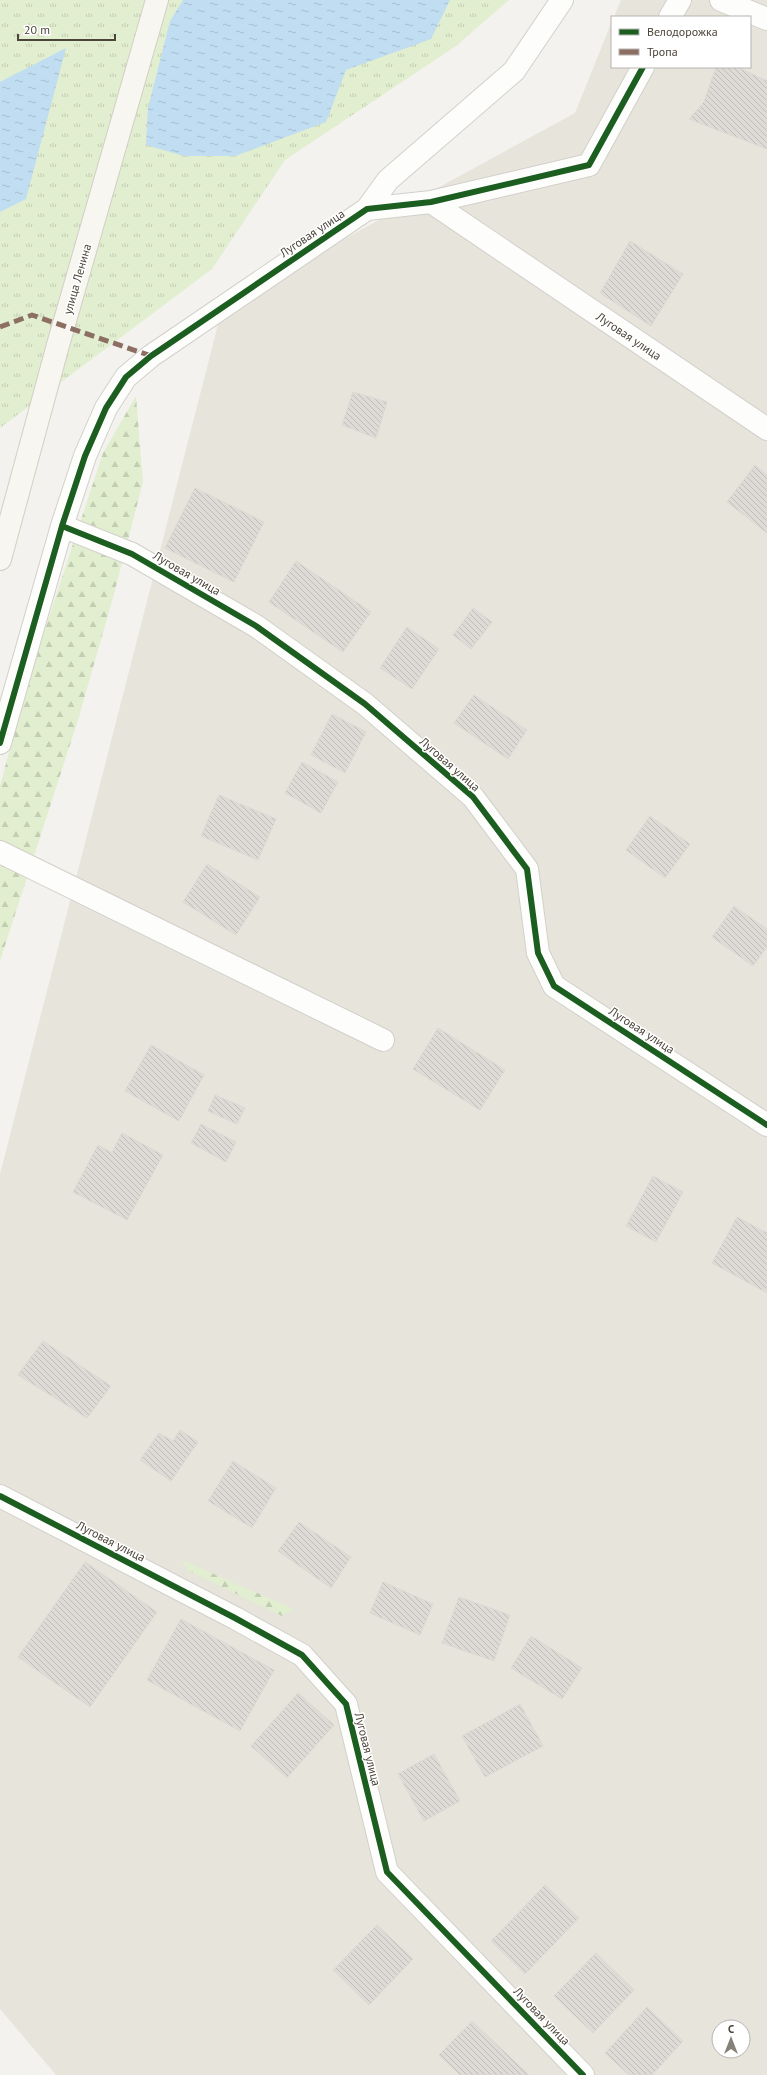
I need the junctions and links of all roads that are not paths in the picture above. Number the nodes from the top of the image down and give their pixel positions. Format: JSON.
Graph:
{"nodes":[{"id":1,"x":157,"y":0,"type":"edge"},
{"id":2,"x":562,"y":0,"type":"edge"},
{"id":3,"x":680,"y":0,"type":"edge"},
{"id":4,"x":721,"y":0,"type":"edge"},
{"id":5,"x":671,"y":16,"type":"edge"},
{"id":6,"x":767,"y":20,"type":"edge"},
{"id":7,"x":642,"y":68,"type":"edge"},
{"id":8,"x":431,"y":202,"type":"junction"},
{"id":9,"x":367,"y":209,"type":"junction"},
{"id":10,"x":767,"y":429,"type":"edge"},
{"id":11,"x":62,"y":526,"type":"junction"},
{"id":12,"x":0,"y":559,"type":"edge"},
{"id":13,"x":0,"y":743,"type":"edge"},
{"id":14,"x":0,"y":852,"type":"edge"},
{"id":15,"x":383,"y":1040,"type":"dead end"},
{"id":16,"x":767,"y":1125,"type":"edge"},
{"id":17,"x":0,"y":1496,"type":"edge"},
{"id":18,"x":583,"y":2075,"type":"edge"}],
"edges":[{"from":1,"to":12,"type":"main road","name":"улица Ленина"},
{"from":2,"to":9,"type":"street"},
{"from":3,"to":5,"type":"street"},
{"from":4,"to":6,"type":"street"},
{"from":7,"to":8,"type":"street","name":"Луговая улица"},
{"from":8,"to":9,"type":"street","name":"Луговая улица"},
{"from":8,"to":10,"type":"street","name":"Луговая улица"},
{"from":9,"to":11,"type":"street","name":"Луговая улица"},
{"from":11,"to":13,"type":"street","name":"Луговая улица"},
{"from":11,"to":16,"type":"street","name":"Луговая улица"},
{"from":14,"to":15,"type":"street"},
{"from":17,"to":18,"type":"street","name":"Луговая улица"}]}
